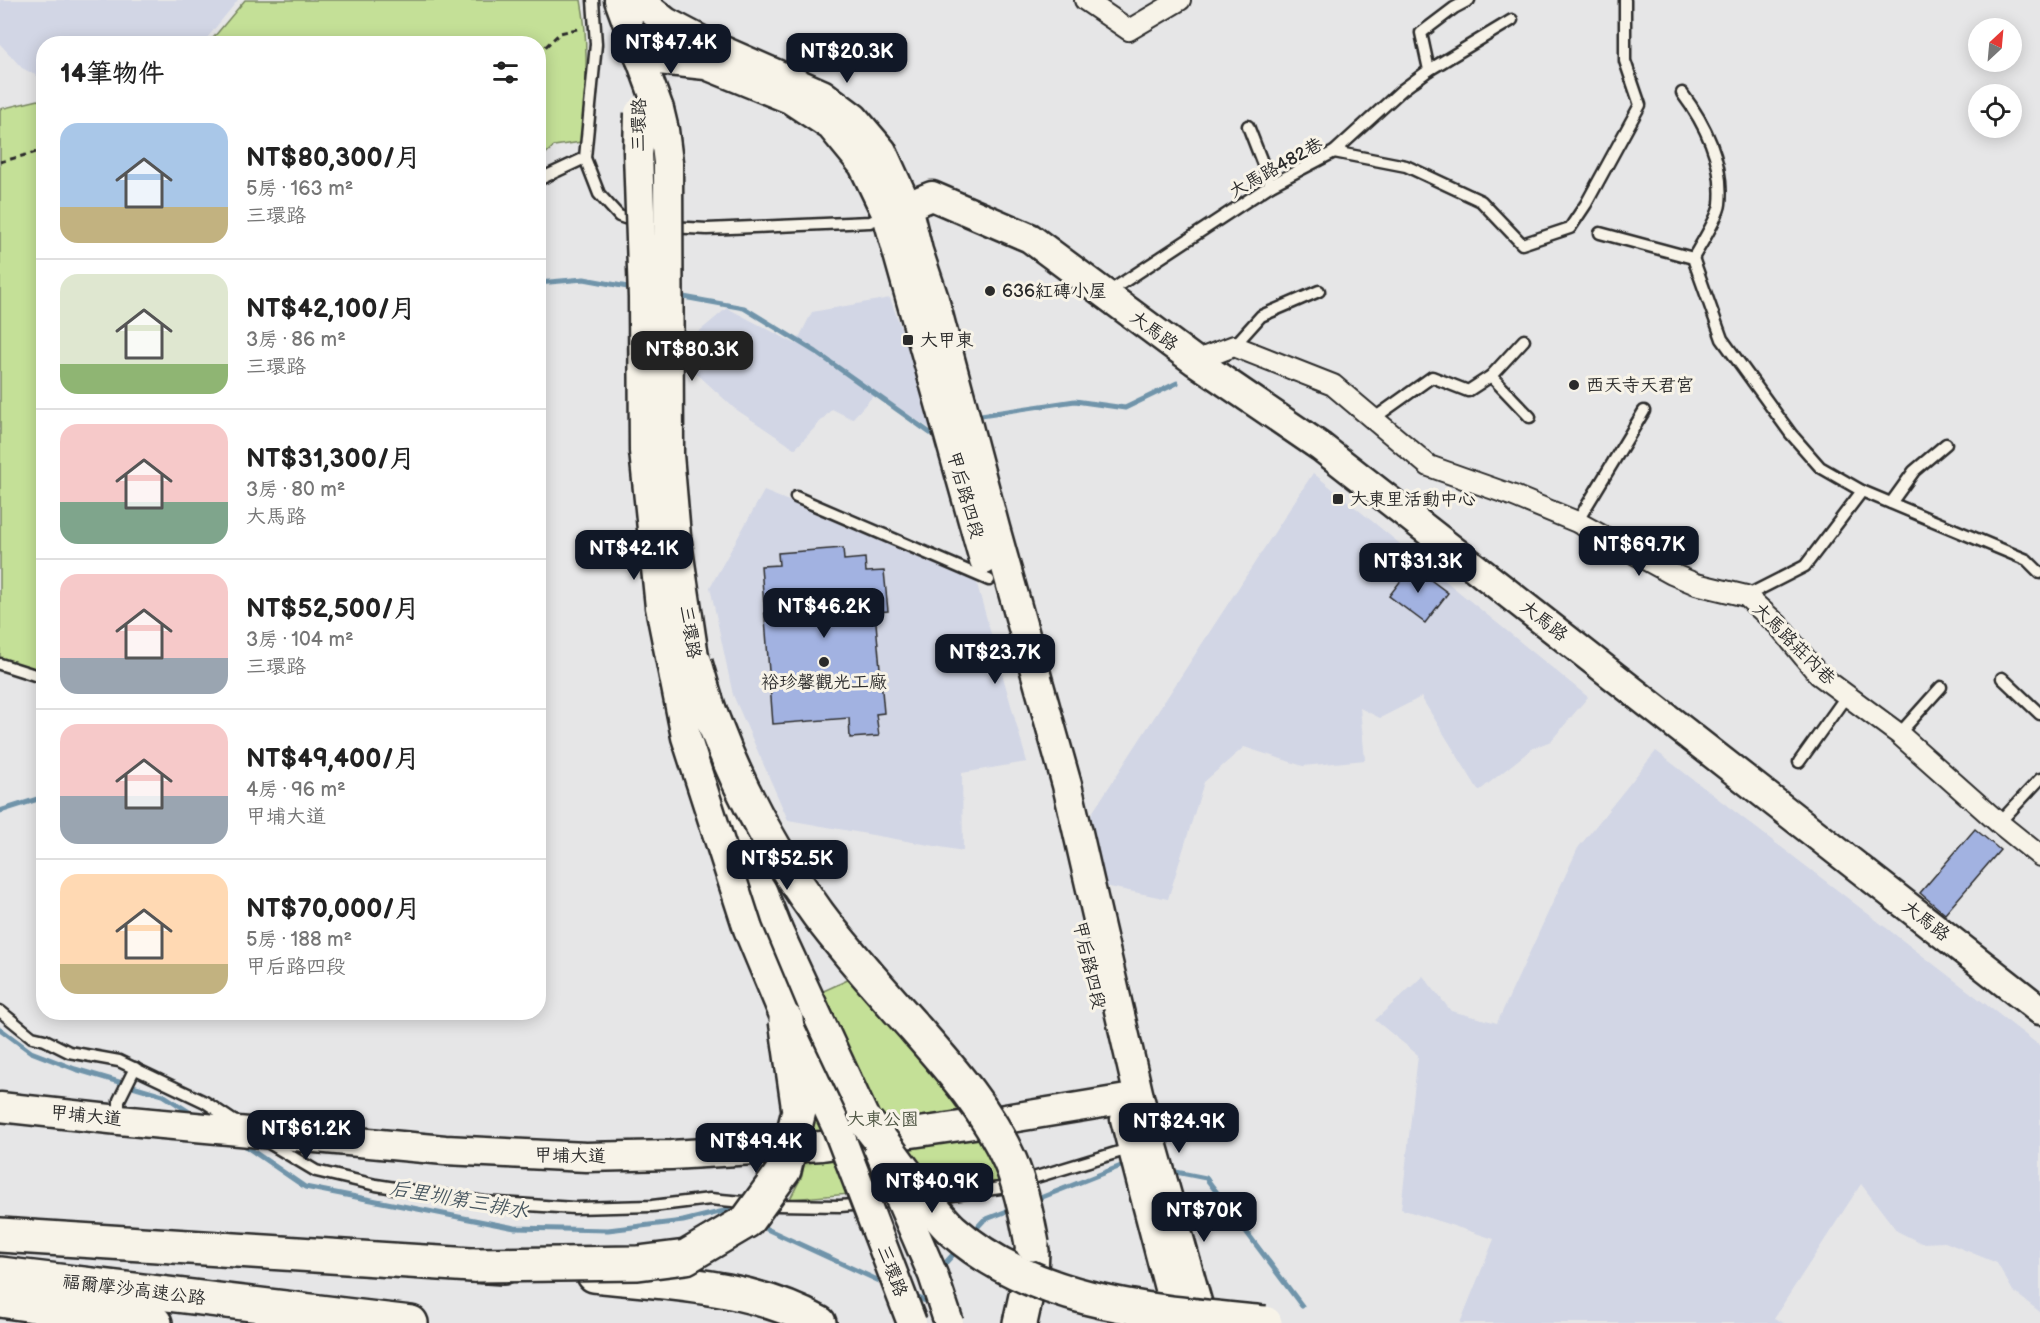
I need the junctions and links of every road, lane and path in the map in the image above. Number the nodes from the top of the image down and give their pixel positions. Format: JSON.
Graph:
{"nodes":[{"id":1,"x":593,"y":0,"type":"edge"},
{"id":2,"x":619,"y":0,"type":"edge"},
{"id":3,"x":638,"y":0,"type":"edge"},
{"id":4,"x":1085,"y":0,"type":"edge"},
{"id":5,"x":1180,"y":0,"type":"edge"},
{"id":6,"x":1469,"y":0,"type":"edge"},
{"id":7,"x":1625,"y":0,"type":"edge"},
{"id":8,"x":1512,"y":20,"type":"dead end"},
{"id":9,"x":595,"y":24,"type":"junction"},
{"id":10,"x":710,"y":45,"type":"junction"},
{"id":11,"x":546,"y":46,"type":"edge"},
{"id":12,"x":640,"y":58,"type":"junction"},
{"id":13,"x":1429,"y":70,"type":"junction"},
{"id":14,"x":1682,"y":93,"type":"dead end"},
{"id":15,"x":649,"y":111,"type":"junction"},
{"id":16,"x":1248,"y":126,"type":"dead end"},
{"id":17,"x":36,"y":152,"type":"edge"},
{"id":18,"x":1334,"y":152,"type":"junction"},
{"id":19,"x":585,"y":158,"type":"junction"},
{"id":20,"x":0,"y":162,"type":"edge"},
{"id":21,"x":546,"y":176,"type":"edge"},
{"id":22,"x":1271,"y":185,"type":"junction"},
{"id":23,"x":897,"y":210,"type":"junction"},
{"id":24,"x":1600,"y":233,"type":"dead end"},
{"id":25,"x":1693,"y":258,"type":"junction"},
{"id":26,"x":1319,"y":291,"type":"dead end"},
{"id":27,"x":1104,"y":294,"type":"junction"},
{"id":28,"x":1524,"y":340,"type":"dead end"},
{"id":29,"x":1234,"y":346,"type":"junction"},
{"id":30,"x":1195,"y":361,"type":"junction"},
{"id":31,"x":1491,"y":376,"type":"junction"},
{"id":32,"x":1644,"y":411,"type":"dead end"},
{"id":33,"x":1530,"y":417,"type":"dead end"},
{"id":34,"x":1373,"y":419,"type":"junction"},
{"id":35,"x":1946,"y":444,"type":"dead end"},
{"id":36,"x":1862,"y":491,"type":"junction"},
{"id":37,"x":796,"y":496,"type":"dead end"},
{"id":38,"x":1891,"y":503,"type":"junction"},
{"id":39,"x":1577,"y":522,"type":"junction"},
{"id":40,"x":2040,"y":573,"type":"edge"},
{"id":41,"x":989,"y":580,"type":"junction"},
{"id":42,"x":1746,"y":596,"type":"junction"},
{"id":43,"x":694,"y":663,"type":"junction"},
{"id":44,"x":0,"y":664,"type":"edge"},
{"id":45,"x":36,"y":675,"type":"edge"},
{"id":46,"x":2002,"y":678,"type":"dead end"},
{"id":47,"x":1941,"y":687,"type":"dead end"},
{"id":48,"x":1847,"y":695,"type":"junction"},
{"id":49,"x":2040,"y":714,"type":"edge"},
{"id":50,"x":1899,"y":734,"type":"junction"},
{"id":51,"x":1799,"y":762,"type":"dead end"},
{"id":52,"x":2040,"y":779,"type":"edge"},
{"id":53,"x":1999,"y":824,"type":"junction"},
{"id":54,"x":2040,"y":856,"type":"edge"},
{"id":55,"x":2040,"y":1010,"type":"edge"},
{"id":56,"x":0,"y":1011,"type":"edge"},
{"id":57,"x":786,"y":1020,"type":"junction"},
{"id":58,"x":135,"y":1068,"type":"junction"},
{"id":59,"x":1129,"y":1099,"type":"junction"},
{"id":60,"x":0,"y":1107,"type":"edge"},
{"id":61,"x":130,"y":1121,"type":"junction"},
{"id":62,"x":867,"y":1123,"type":"junction"},
{"id":63,"x":242,"y":1131,"type":"junction"},
{"id":64,"x":1143,"y":1147,"type":"junction"},
{"id":65,"x":1151,"y":1180,"type":"junction"},
{"id":66,"x":0,"y":1235,"type":"edge"},
{"id":67,"x":475,"y":1265,"type":"junction"},
{"id":68,"x":0,"y":1274,"type":"edge"},
{"id":69,"x":0,"y":1300,"type":"edge"},
{"id":70,"x":155,"y":1323,"type":"edge"},
{"id":71,"x":411,"y":1323,"type":"edge"},
{"id":72,"x":819,"y":1323,"type":"edge"},
{"id":73,"x":912,"y":1323,"type":"edge"},
{"id":74,"x":949,"y":1323,"type":"edge"},
{"id":75,"x":1020,"y":1323,"type":"edge"},
{"id":76,"x":1178,"y":1323,"type":"edge"},
{"id":77,"x":1203,"y":1323,"type":"edge"},
{"id":78,"x":1265,"y":1323,"type":"edge"}],
"edges":[{"from":1,"to":9,"type":"lane"},
{"from":2,"to":12,"type":"street"},
{"from":3,"to":10,"type":"street","name":"甲后路四段"},
{"from":4,"to":5,"type":"street"},
{"from":6,"to":13,"type":"lane"},
{"from":7,"to":18,"type":"lane","name":"大馬路482巷"},
{"from":8,"to":13,"type":"lane"},
{"from":9,"to":11,"type":"path"},
{"from":9,"to":19,"type":"lane"},
{"from":10,"to":12,"type":"street","name":"甲后路四段"},
{"from":10,"to":23,"type":"street","name":"甲后路四段"},
{"from":12,"to":15,"type":"street","name":"三環路"},
{"from":12,"to":23,"type":"street","name":"甲后路四段"},
{"from":13,"to":18,"type":"lane"},
{"from":14,"to":25,"type":"lane"},
{"from":15,"to":43,"type":"street","name":"三環路","bridge":true},
{"from":15,"to":57,"type":"street","name":"三環路","bridge":true},
{"from":16,"to":22,"type":"lane"},
{"from":17,"to":20,"type":"path"},
{"from":18,"to":22,"type":"lane","name":"大馬路482巷"},
{"from":19,"to":21,"type":"lane"},
{"from":19,"to":23,"type":"lane"},
{"from":22,"to":27,"type":"lane","name":"大馬路482巷"},
{"from":23,"to":27,"type":"street","name":"大馬路"},
{"from":23,"to":41,"type":"street","name":"甲后路四段"},
{"from":23,"to":59,"type":"street","name":"甲后路四段"},
{"from":24,"to":25,"type":"lane"},
{"from":25,"to":36,"type":"lane"},
{"from":26,"to":29,"type":"lane"},
{"from":27,"to":30,"type":"street","name":"大馬路"},
{"from":28,"to":31,"type":"lane"},
{"from":29,"to":30,"type":"street"},
{"from":29,"to":34,"type":"street","name":"大馬路莊內巷"},
{"from":30,"to":55,"type":"street","name":"大馬路"},
{"from":31,"to":33,"type":"lane"},
{"from":31,"to":34,"type":"lane"},
{"from":32,"to":39,"type":"lane"},
{"from":34,"to":39,"type":"street","name":"大馬路莊內巷"},
{"from":35,"to":38,"type":"lane"},
{"from":36,"to":38,"type":"lane"},
{"from":36,"to":42,"type":"lane"},
{"from":37,"to":41,"type":"lane"},
{"from":38,"to":40,"type":"lane"},
{"from":39,"to":42,"type":"street","name":"大馬路莊內巷"},
{"from":41,"to":59,"type":"street","name":"甲后路四段"},
{"from":42,"to":48,"type":"street","name":"大馬路莊內巷"},
{"from":43,"to":62,"type":"street","name":"三環路","bridge":true},
{"from":43,"to":75,"type":"highway","bridge":true},
{"from":44,"to":45,"type":"lane"},
{"from":46,"to":49,"type":"lane"},
{"from":47,"to":50,"type":"lane"},
{"from":48,"to":50,"type":"street","name":"大馬路莊內巷"},
{"from":48,"to":51,"type":"lane"},
{"from":50,"to":53,"type":"street","name":"大馬路莊內巷"},
{"from":52,"to":53,"type":"lane"},
{"from":53,"to":54,"type":"street","name":"大馬路莊內巷"},
{"from":56,"to":58,"type":"lane"},
{"from":57,"to":67,"type":"highway","bridge":true},
{"from":57,"to":73,"type":"street","name":"三環路","bridge":true},
{"from":58,"to":61,"type":"lane"},
{"from":58,"to":63,"type":"lane"},
{"from":59,"to":63,"type":"street","name":"甲埔大道"},
{"from":59,"to":64,"type":"street","name":"甲后路四段"},
{"from":60,"to":61,"type":"street","name":"甲埔大道"},
{"from":61,"to":63,"type":"street","name":"甲埔大道"},
{"from":62,"to":74,"type":"street","name":"三環路","bridge":true},
{"from":62,"to":78,"type":"highway","bridge":true},
{"from":63,"to":64,"type":"lane"},
{"from":64,"to":65,"type":"street","name":"甲后路四段"},
{"from":65,"to":76,"type":"street"},
{"from":65,"to":77,"type":"street"},
{"from":66,"to":67,"type":"highway"},
{"from":67,"to":72,"type":"highway","bridge":true},
{"from":68,"to":71,"type":"highway","name":"福爾摩沙高速公路"},
{"from":69,"to":70,"type":"highway","name":"福爾摩沙高速公路"}]}
